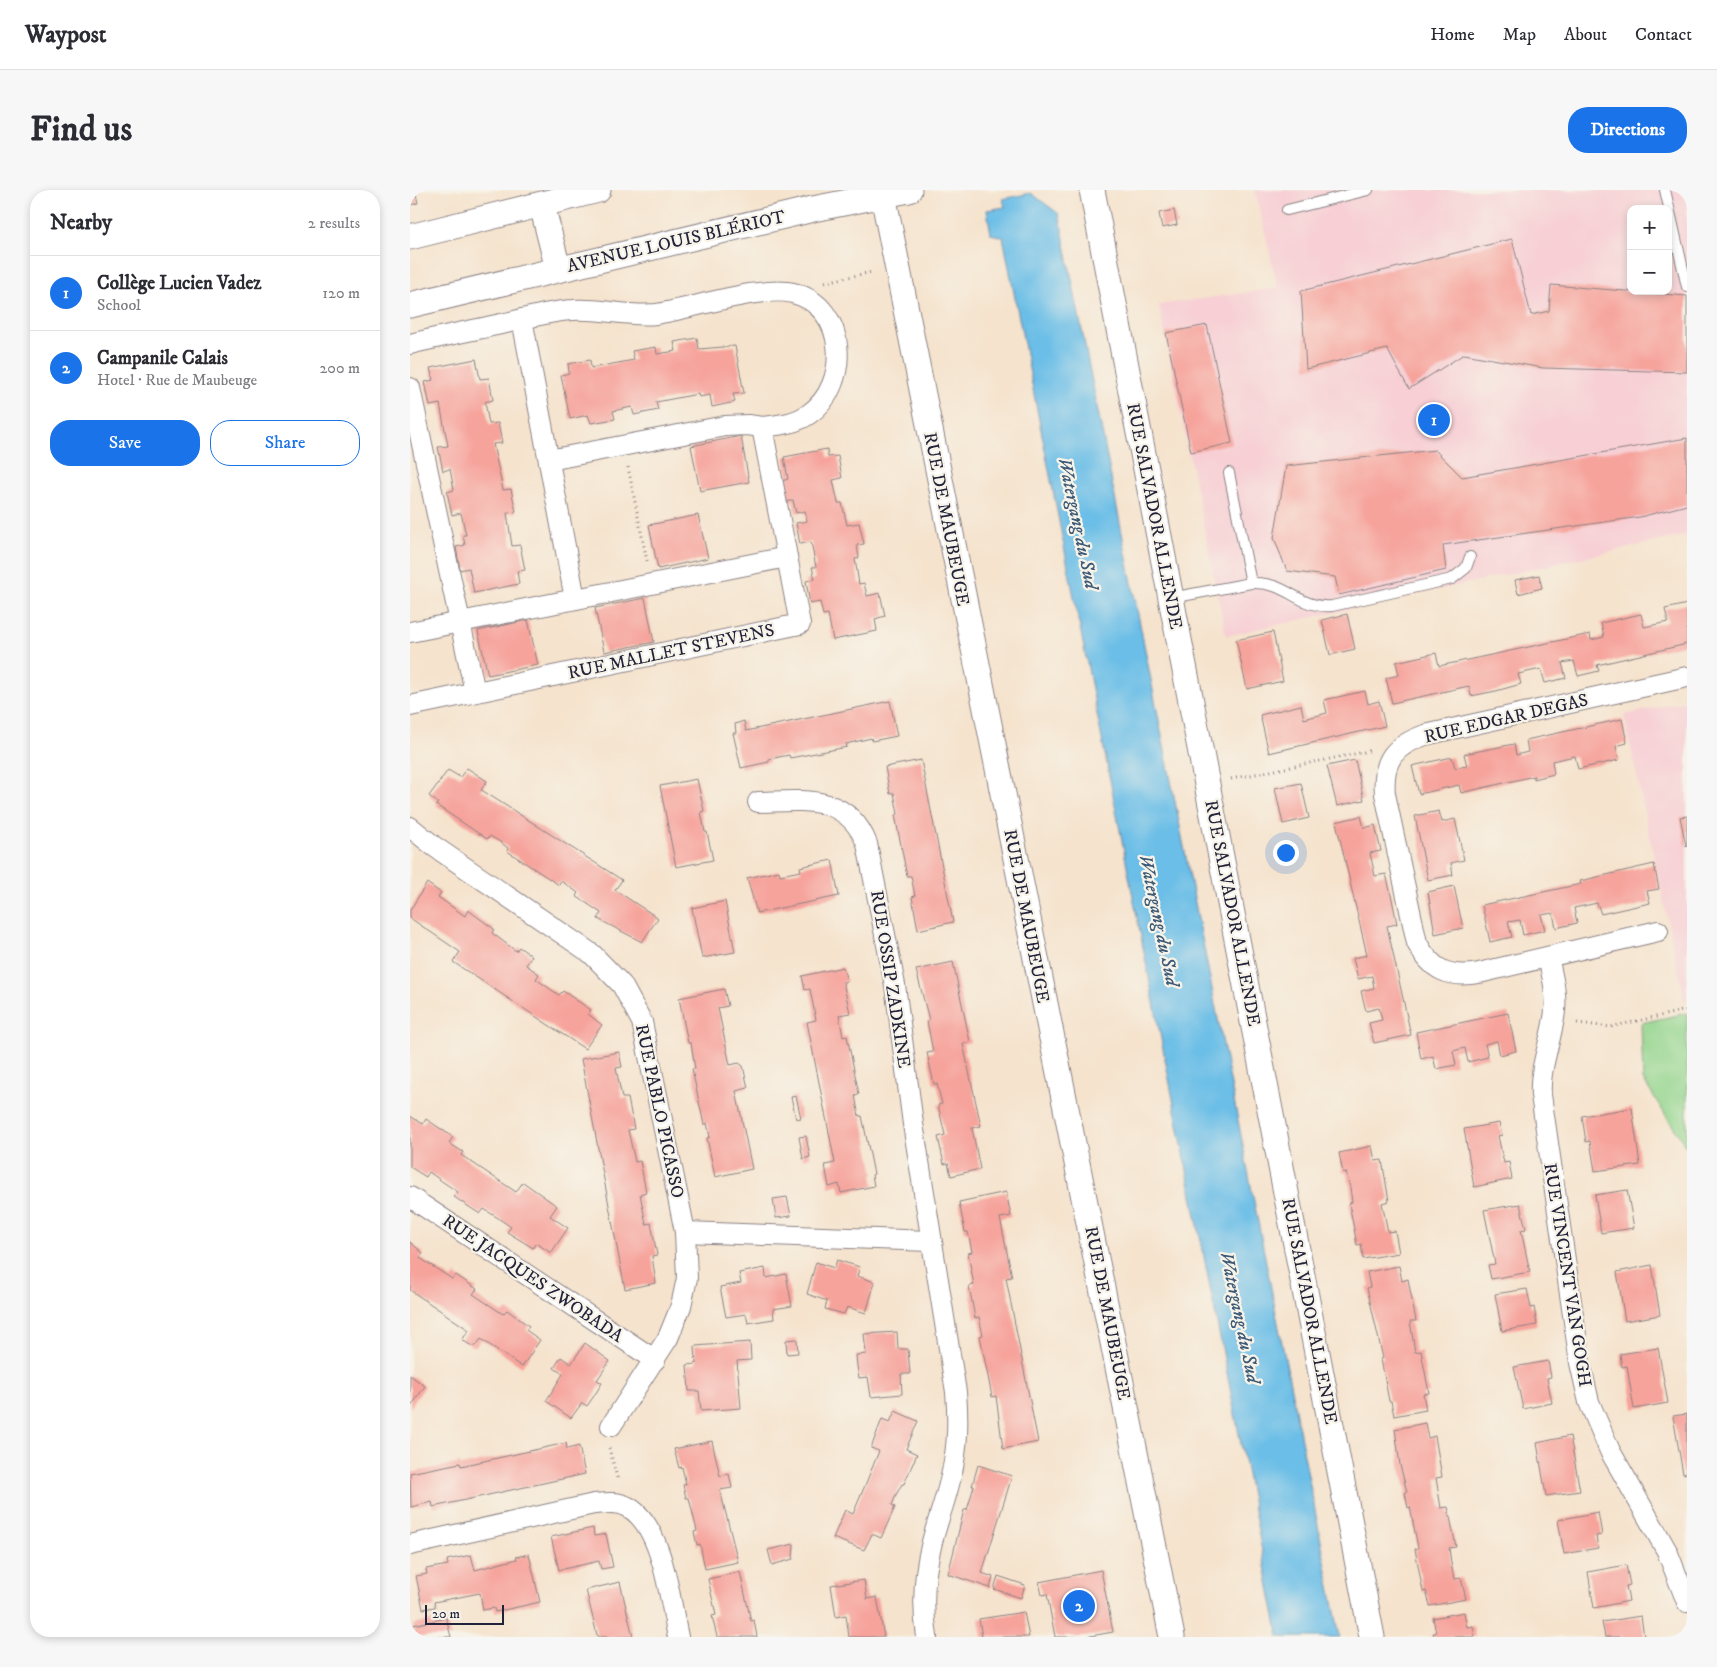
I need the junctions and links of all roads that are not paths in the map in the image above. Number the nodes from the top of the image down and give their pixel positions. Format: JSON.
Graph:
{"nodes":[{"id":1,"x":598,"y":190,"type":"edge"},
{"id":2,"x":909,"y":190,"type":"edge"},
{"id":3,"x":1092,"y":190,"type":"edge"},
{"id":4,"x":1368,"y":190,"type":"edge"},
{"id":5,"x":1665,"y":190,"type":"edge"},
{"id":6,"x":882,"y":192,"type":"edge"},
{"id":7,"x":542,"y":205,"type":"junction"},
{"id":8,"x":1287,"y":210,"type":"dead end"},
{"id":9,"x":410,"y":237,"type":"edge"},
{"id":10,"x":558,"y":270,"type":"junction"},
{"id":11,"x":1687,"y":286,"type":"edge"},
{"id":12,"x":410,"y":305,"type":"edge"},
{"id":13,"x":522,"y":319,"type":"junction"},
{"id":14,"x":410,"y":344,"type":"edge"},
{"id":15,"x":410,"y":391,"type":"edge"},
{"id":16,"x":762,"y":427,"type":"junction"},
{"id":17,"x":548,"y":460,"type":"junction"},
{"id":18,"x":1229,"y":473,"type":"dead end"},
{"id":19,"x":787,"y":557,"type":"junction"},
{"id":20,"x":1470,"y":557,"type":"dead end"},
{"id":21,"x":1251,"y":583,"type":"junction"},
{"id":22,"x":1171,"y":598,"type":"junction"},
{"id":23,"x":575,"y":599,"type":"junction"},
{"id":24,"x":460,"y":622,"type":"junction"},
{"id":25,"x":410,"y":632,"type":"edge"},
{"id":26,"x":1687,"y":677,"type":"edge"},
{"id":27,"x":475,"y":692,"type":"junction"},
{"id":28,"x":410,"y":706,"type":"edge"},
{"id":29,"x":758,"y":802,"type":"dead end"},
{"id":30,"x":410,"y":827,"type":"edge"},
{"id":31,"x":1658,"y":931,"type":"dead end"},
{"id":32,"x":1548,"y":957,"type":"junction"},
{"id":33,"x":410,"y":1196,"type":"edge"},
{"id":34,"x":685,"y":1232,"type":"junction"},
{"id":35,"x":930,"y":1241,"type":"junction"},
{"id":36,"x":655,"y":1360,"type":"junction"},
{"id":37,"x":611,"y":1426,"type":"road end"},
{"id":38,"x":410,"y":1545,"type":"edge"},
{"id":39,"x":1687,"y":1602,"type":"edge"},
{"id":40,"x":678,"y":1637,"type":"edge"},
{"id":41,"x":927,"y":1637,"type":"edge"},
{"id":42,"x":1172,"y":1637,"type":"edge"},
{"id":43,"x":1372,"y":1637,"type":"edge"}],
"edges":[{"from":1,"to":7,"type":"street"},
{"from":2,"to":6,"type":"street","name":"AVENUE LOUIS BLÉRIOT"},
{"from":3,"to":22,"type":"street","name":"RUE SALVADOR ALLENDE"},
{"from":4,"to":8,"type":"lane"},
{"from":5,"to":11,"type":"lane"},
{"from":6,"to":10,"type":"street","name":"AVENUE LOUIS BLÉRIOT"},
{"from":6,"to":42,"type":"street","name":"RUE DE MAUBEUGE"},
{"from":7,"to":9,"type":"street"},
{"from":7,"to":10,"type":"street","name":"AVENUE LOUIS BLÉRIOT"},
{"from":10,"to":12,"type":"street","name":"AVENUE LOUIS BLÉRIOT"},
{"from":13,"to":14,"type":"street"},
{"from":13,"to":16,"type":"street"},
{"from":13,"to":17,"type":"street"},
{"from":15,"to":24,"type":"street"},
{"from":16,"to":17,"type":"street"},
{"from":16,"to":19,"type":"street","name":"RUE MALLET STEVENS"},
{"from":17,"to":23,"type":"street"},
{"from":18,"to":21,"type":"lane"},
{"from":19,"to":23,"type":"street"},
{"from":19,"to":27,"type":"street","name":"RUE MALLET STEVENS"},
{"from":20,"to":21,"type":"lane"},
{"from":21,"to":22,"type":"lane"},
{"from":22,"to":43,"type":"street","name":"RUE SALVADOR ALLENDE"},
{"from":23,"to":24,"type":"street"},
{"from":24,"to":25,"type":"street"},
{"from":24,"to":27,"type":"street"},
{"from":26,"to":32,"type":"street","name":"RUE EDGAR DEGAS"},
{"from":27,"to":28,"type":"street","name":"RUE MALLET STEVENS"},
{"from":29,"to":35,"type":"street","name":"RUE OSSIP ZADKINE"},
{"from":30,"to":34,"type":"street","name":"RUE PABLO PICASSO"},
{"from":31,"to":32,"type":"street","name":"RUE EDGAR DEGAS"},
{"from":32,"to":39,"type":"street","name":"RUE VINCENT VAN GOGH"},
{"from":33,"to":36,"type":"street","name":"RUE JACQUES ZWOBADA"},
{"from":34,"to":35,"type":"street"},
{"from":34,"to":36,"type":"street","name":"RUE PABLO PICASSO"},
{"from":35,"to":41,"type":"street","name":"RUE OSSIP ZADKINE"},
{"from":36,"to":37,"type":"street","name":"RUE PABLO PICASSO"},
{"from":38,"to":40,"type":"street"}]}
